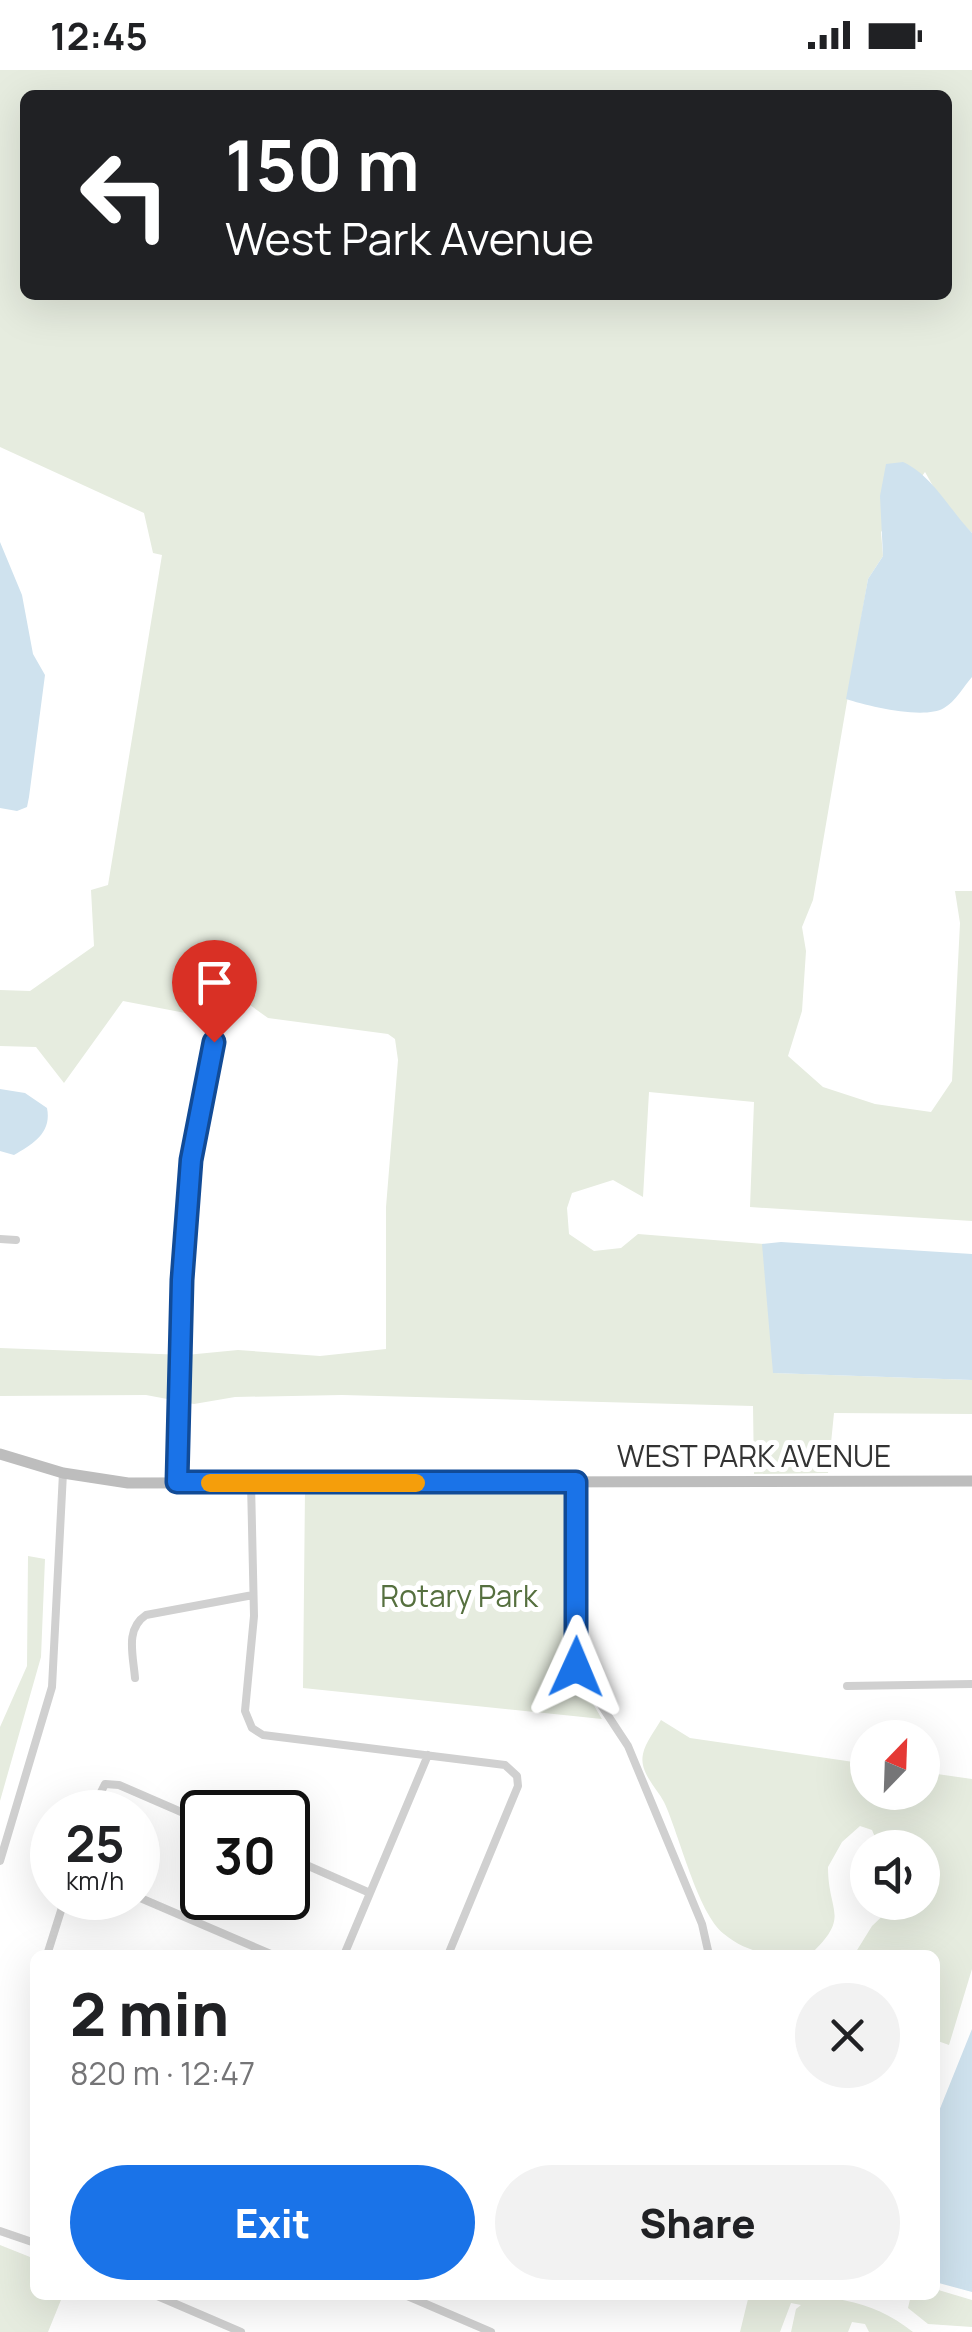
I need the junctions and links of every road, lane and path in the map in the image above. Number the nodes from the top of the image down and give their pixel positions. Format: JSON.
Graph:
{"nodes":[{"id":1,"x":214,"y":1042,"type":"dead end"},
{"id":2,"x":0,"y":1239,"type":"edge"},
{"id":3,"x":16,"y":1240,"type":"dead end"},
{"id":4,"x":0,"y":1454,"type":"edge"},
{"id":5,"x":63,"y":1473,"type":"junction"},
{"id":6,"x":177,"y":1482,"type":"junction"},
{"id":7,"x":576,"y":1482,"type":"junction"},
{"id":8,"x":972,"y":1482,"type":"edge"},
{"id":9,"x":251,"y":1484,"type":"junction"},
{"id":10,"x":253,"y":1595,"type":"junction"},
{"id":11,"x":135,"y":1678,"type":"dead end"},
{"id":12,"x":972,"y":1684,"type":"edge"},
{"id":13,"x":847,"y":1686,"type":"dead end"},
{"id":14,"x":428,"y":1754,"type":"junction"},
{"id":15,"x":102,"y":1790,"type":"edge"},
{"id":16,"x":130,"y":1790,"type":"edge"},
{"id":17,"x":0,"y":1861,"type":"edge"},
{"id":18,"x":310,"y":1867,"type":"edge"},
{"id":19,"x":370,"y":1893,"type":"junction"},
{"id":20,"x":160,"y":1906,"type":"edge"},
{"id":21,"x":58,"y":1920,"type":"edge"},
{"id":22,"x":49,"y":1950,"type":"edge"},
{"id":23,"x":261,"y":1950,"type":"edge"},
{"id":24,"x":346,"y":1950,"type":"edge"},
{"id":25,"x":450,"y":1950,"type":"edge"},
{"id":26,"x":708,"y":1950,"type":"edge"},
{"id":27,"x":0,"y":2231,"type":"edge"},
{"id":28,"x":30,"y":2242,"type":"edge"},
{"id":29,"x":167,"y":2300,"type":"edge"},
{"id":30,"x":417,"y":2300,"type":"edge"},
{"id":31,"x":241,"y":2332,"type":"edge"},
{"id":32,"x":492,"y":2332,"type":"edge"}],
"edges":[{"from":1,"to":6,"type":"street"},
{"from":2,"to":3,"type":"street"},
{"from":4,"to":5,"type":"street","name":"WEST PARK AVENUE"},
{"from":5,"to":6,"type":"street","name":"WEST PARK AVENUE"},
{"from":5,"to":17,"type":"street"},
{"from":6,"to":9,"type":"street","name":"WEST PARK AVENUE"},
{"from":7,"to":8,"type":"street","name":"WEST PARK AVENUE"},
{"from":7,"to":9,"type":"street","name":"WEST PARK AVENUE"},
{"from":7,"to":26,"type":"street"},
{"from":9,"to":10,"type":"street"},
{"from":10,"to":11,"type":"street"},
{"from":10,"to":14,"type":"street"},
{"from":12,"to":13,"type":"street"},
{"from":14,"to":19,"type":"street"},
{"from":14,"to":25,"type":"street"},
{"from":15,"to":16,"type":"street"},
{"from":18,"to":19,"type":"street"},
{"from":19,"to":24,"type":"street"},
{"from":20,"to":23,"type":"street"},
{"from":21,"to":22,"type":"street"},
{"from":27,"to":28,"type":"street"},
{"from":29,"to":31,"type":"street"},
{"from":30,"to":32,"type":"street"}]}
